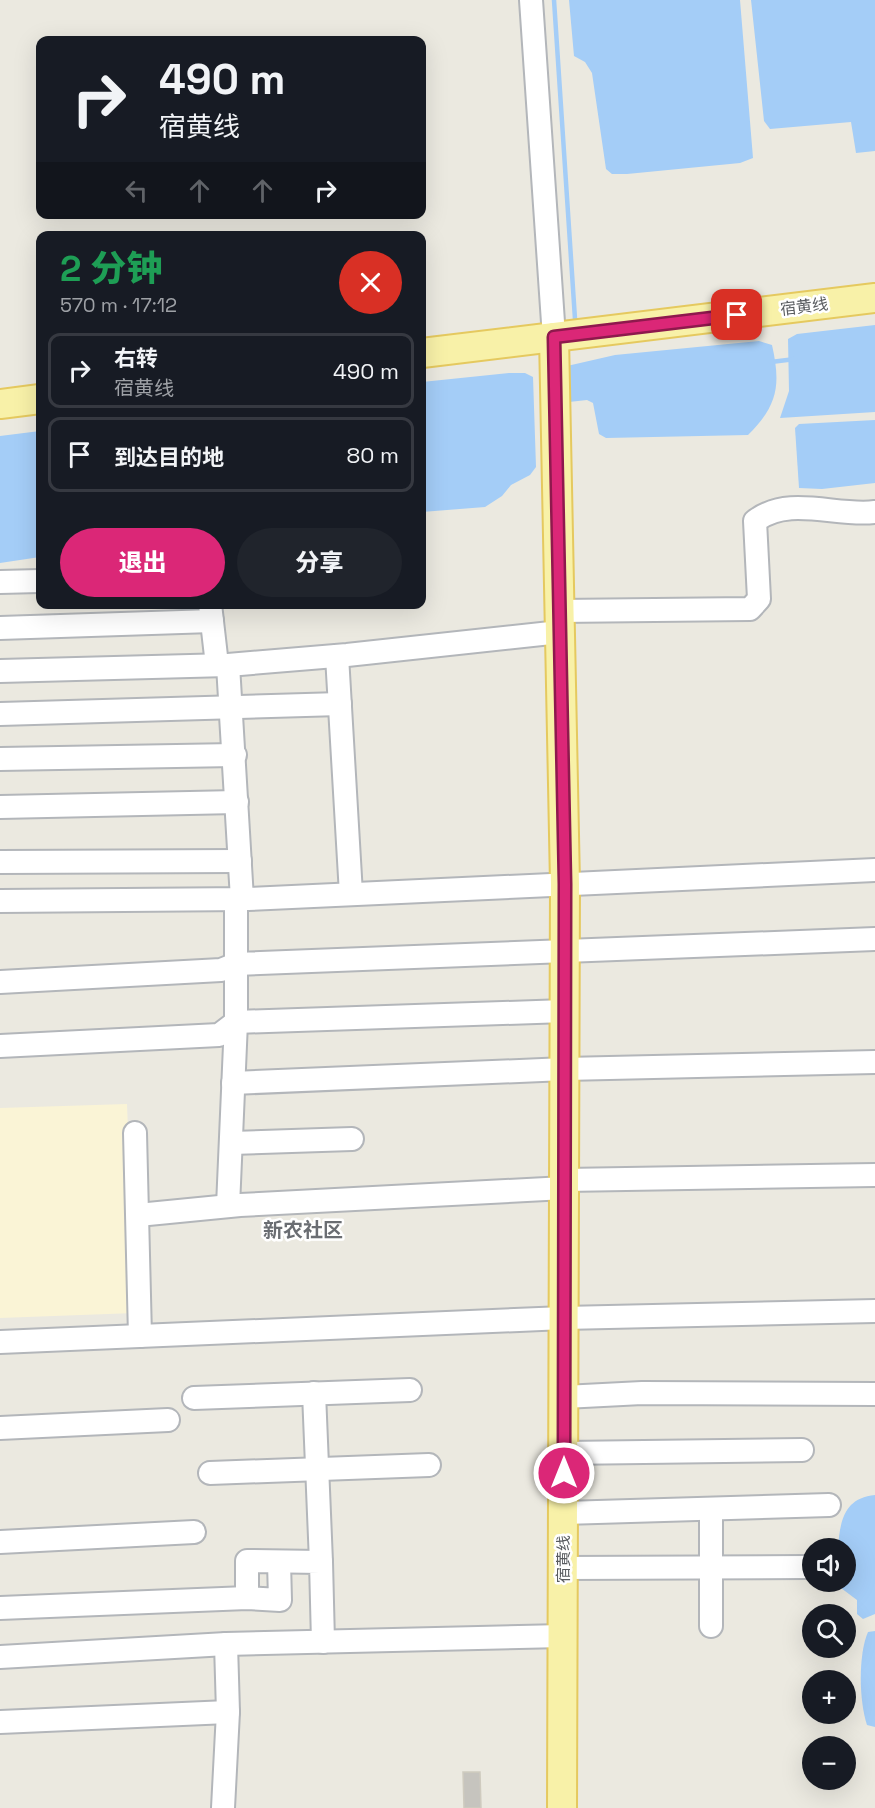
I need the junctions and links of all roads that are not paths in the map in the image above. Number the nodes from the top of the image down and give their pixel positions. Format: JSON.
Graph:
{"nodes":[{"id":1,"x":531,"y":0,"type":"edge"},
{"id":2,"x":875,"y":298,"type":"edge"},
{"id":3,"x":554,"y":337,"type":"junction"},
{"id":4,"x":426,"y":353,"type":"edge"},
{"id":5,"x":36,"y":400,"type":"edge"},
{"id":6,"x":0,"y":404,"type":"edge"},
{"id":7,"x":875,"y":512,"type":"edge"},
{"id":8,"x":36,"y":581,"type":"edge"},
{"id":9,"x":0,"y":582,"type":"edge"},
{"id":10,"x":211,"y":613,"type":"edge"},
{"id":11,"x":559,"y":621,"type":"junction"},
{"id":12,"x":0,"y":627,"type":"edge"},
{"id":13,"x":337,"y":656,"type":"junction"},
{"id":14,"x":223,"y":665,"type":"junction"},
{"id":15,"x":0,"y":671,"type":"edge"},
{"id":16,"x":340,"y":705,"type":"junction"},
{"id":17,"x":232,"y":708,"type":"junction"},
{"id":18,"x":0,"y":714,"type":"edge"},
{"id":19,"x":235,"y":755,"type":"junction"},
{"id":20,"x":0,"y":759,"type":"edge"},
{"id":21,"x":237,"y":802,"type":"junction"},
{"id":22,"x":0,"y":807,"type":"edge"},
{"id":23,"x":240,"y":861,"type":"junction"},
{"id":24,"x":0,"y":862,"type":"edge"},
{"id":25,"x":875,"y":870,"type":"edge"},
{"id":26,"x":565,"y":884,"type":"junction"},
{"id":27,"x":351,"y":894,"type":"junction"},
{"id":28,"x":239,"y":899,"type":"junction"},
{"id":29,"x":0,"y":901,"type":"edge"},
{"id":30,"x":875,"y":939,"type":"edge"},
{"id":31,"x":565,"y":950,"type":"junction"},
{"id":32,"x":236,"y":964,"type":"junction"},
{"id":33,"x":0,"y":982,"type":"edge"},
{"id":34,"x":565,"y":1011,"type":"junction"},
{"id":35,"x":236,"y":1022,"type":"junction"},
{"id":36,"x":0,"y":1046,"type":"edge"},
{"id":37,"x":875,"y":1062,"type":"edge"},
{"id":38,"x":565,"y":1069,"type":"junction"},
{"id":39,"x":233,"y":1083,"type":"junction"},
{"id":40,"x":135,"y":1133,"type":"dead end"},
{"id":41,"x":352,"y":1139,"type":"dead end"},
{"id":42,"x":231,"y":1143,"type":"junction"},
{"id":43,"x":875,"y":1175,"type":"edge"},
{"id":44,"x":565,"y":1184,"type":"junction"},
{"id":45,"x":228,"y":1206,"type":"junction"},
{"id":46,"x":138,"y":1215,"type":"junction"},
{"id":47,"x":875,"y":1311,"type":"edge"},
{"id":48,"x":564,"y":1318,"type":"junction"},
{"id":49,"x":140,"y":1336,"type":"junction"},
{"id":50,"x":0,"y":1342,"type":"edge"},
{"id":51,"x":410,"y":1390,"type":"dead end"},
{"id":52,"x":314,"y":1392,"type":"junction"},
{"id":53,"x":875,"y":1394,"type":"edge"},
{"id":54,"x":564,"y":1397,"type":"junction"},
{"id":55,"x":194,"y":1398,"type":"dead end"},
{"id":56,"x":168,"y":1420,"type":"dead end"},
{"id":57,"x":0,"y":1428,"type":"edge"},
{"id":58,"x":802,"y":1450,"type":"dead end"},
{"id":59,"x":564,"y":1453,"type":"junction"},
{"id":60,"x":429,"y":1465,"type":"dead end"},
{"id":61,"x":317,"y":1469,"type":"junction"},
{"id":62,"x":210,"y":1473,"type":"dead end"},
{"id":63,"x":829,"y":1505,"type":"dead end"},
{"id":64,"x":711,"y":1509,"type":"junction"},
{"id":65,"x":564,"y":1513,"type":"junction"},
{"id":66,"x":194,"y":1532,"type":"dead end"},
{"id":67,"x":0,"y":1542,"type":"edge"},
{"id":68,"x":279,"y":1562,"type":"junction"},
{"id":69,"x":321,"y":1562,"type":"junction"},
{"id":70,"x":711,"y":1567,"type":"junction"},
{"id":71,"x":802,"y":1567,"type":"edge"},
{"id":72,"x":563,"y":1568,"type":"junction"},
{"id":73,"x":247,"y":1598,"type":"junction"},
{"id":74,"x":0,"y":1608,"type":"edge"},
{"id":75,"x":711,"y":1626,"type":"dead end"},
{"id":76,"x":563,"y":1636,"type":"junction"},
{"id":77,"x":323,"y":1642,"type":"junction"},
{"id":78,"x":226,"y":1644,"type":"junction"},
{"id":79,"x":0,"y":1657,"type":"edge"},
{"id":80,"x":228,"y":1712,"type":"junction"},
{"id":81,"x":0,"y":1722,"type":"edge"},
{"id":82,"x":223,"y":1808,"type":"edge"},
{"id":83,"x":562,"y":1808,"type":"edge"}],
"edges":[{"from":1,"to":3,"type":"street"},
{"from":2,"to":3,"type":"main road","name":"宿黄线"},
{"from":3,"to":4,"type":"main road","name":"宿黄线"},
{"from":3,"to":11,"type":"main road","name":"宿黄线"},
{"from":5,"to":6,"type":"main road"},
{"from":7,"to":11,"type":"street"},
{"from":8,"to":9,"type":"street"},
{"from":10,"to":12,"type":"street"},
{"from":10,"to":14,"type":"street"},
{"from":11,"to":13,"type":"street"},
{"from":11,"to":26,"type":"main road","name":"宿黄线"},
{"from":13,"to":14,"type":"street"},
{"from":13,"to":16,"type":"street"},
{"from":14,"to":15,"type":"street"},
{"from":14,"to":17,"type":"street"},
{"from":16,"to":17,"type":"street"},
{"from":16,"to":27,"type":"street"},
{"from":17,"to":18,"type":"street"},
{"from":17,"to":19,"type":"street"},
{"from":19,"to":20,"type":"street"},
{"from":19,"to":21,"type":"street"},
{"from":21,"to":22,"type":"street"},
{"from":21,"to":23,"type":"street"},
{"from":23,"to":24,"type":"street"},
{"from":23,"to":28,"type":"street"},
{"from":25,"to":26,"type":"street"},
{"from":26,"to":27,"type":"street"},
{"from":26,"to":31,"type":"main road","name":"宿黄线"},
{"from":27,"to":28,"type":"street"},
{"from":28,"to":29,"type":"street"},
{"from":28,"to":32,"type":"street"},
{"from":30,"to":31,"type":"street"},
{"from":31,"to":32,"type":"street"},
{"from":31,"to":34,"type":"main road","name":"宿黄线"},
{"from":32,"to":33,"type":"street"},
{"from":32,"to":35,"type":"street"},
{"from":34,"to":35,"type":"street"},
{"from":34,"to":38,"type":"main road","name":"宿黄线"},
{"from":35,"to":36,"type":"street"},
{"from":35,"to":39,"type":"street"},
{"from":37,"to":38,"type":"street"},
{"from":38,"to":39,"type":"street"},
{"from":38,"to":44,"type":"main road","name":"宿黄线"},
{"from":39,"to":42,"type":"street"},
{"from":40,"to":46,"type":"street"},
{"from":41,"to":42,"type":"street"},
{"from":42,"to":45,"type":"street"},
{"from":43,"to":44,"type":"street"},
{"from":44,"to":45,"type":"street"},
{"from":44,"to":48,"type":"main road","name":"宿黄线"},
{"from":45,"to":46,"type":"street"},
{"from":46,"to":49,"type":"street"},
{"from":47,"to":48,"type":"street"},
{"from":48,"to":49,"type":"street"},
{"from":48,"to":54,"type":"main road","name":"宿黄线"},
{"from":49,"to":50,"type":"street"},
{"from":51,"to":52,"type":"street"},
{"from":52,"to":55,"type":"street"},
{"from":52,"to":61,"type":"street"},
{"from":53,"to":54,"type":"street"},
{"from":54,"to":59,"type":"main road","name":"宿黄线"},
{"from":56,"to":57,"type":"street"},
{"from":58,"to":59,"type":"street"},
{"from":59,"to":65,"type":"main road","name":"宿黄线"},
{"from":60,"to":61,"type":"street"},
{"from":61,"to":62,"type":"street"},
{"from":61,"to":69,"type":"street"},
{"from":63,"to":64,"type":"street"},
{"from":64,"to":65,"type":"street"},
{"from":64,"to":70,"type":"street"},
{"from":65,"to":72,"type":"main road","name":"宿黄线"},
{"from":66,"to":67,"type":"street"},
{"from":68,"to":69,"type":"street"},
{"from":68,"to":73,"type":"street"},
{"from":68,"to":73,"type":"street"},
{"from":69,"to":77,"type":"street"},
{"from":70,"to":71,"type":"street"},
{"from":70,"to":72,"type":"street"},
{"from":70,"to":75,"type":"street"},
{"from":72,"to":76,"type":"main road","name":"宿黄线"},
{"from":73,"to":74,"type":"street"},
{"from":76,"to":77,"type":"street"},
{"from":76,"to":83,"type":"main road","name":"宿黄线"},
{"from":77,"to":78,"type":"street"},
{"from":78,"to":79,"type":"street"},
{"from":78,"to":80,"type":"street"},
{"from":80,"to":81,"type":"street"},
{"from":80,"to":82,"type":"street"}]}
